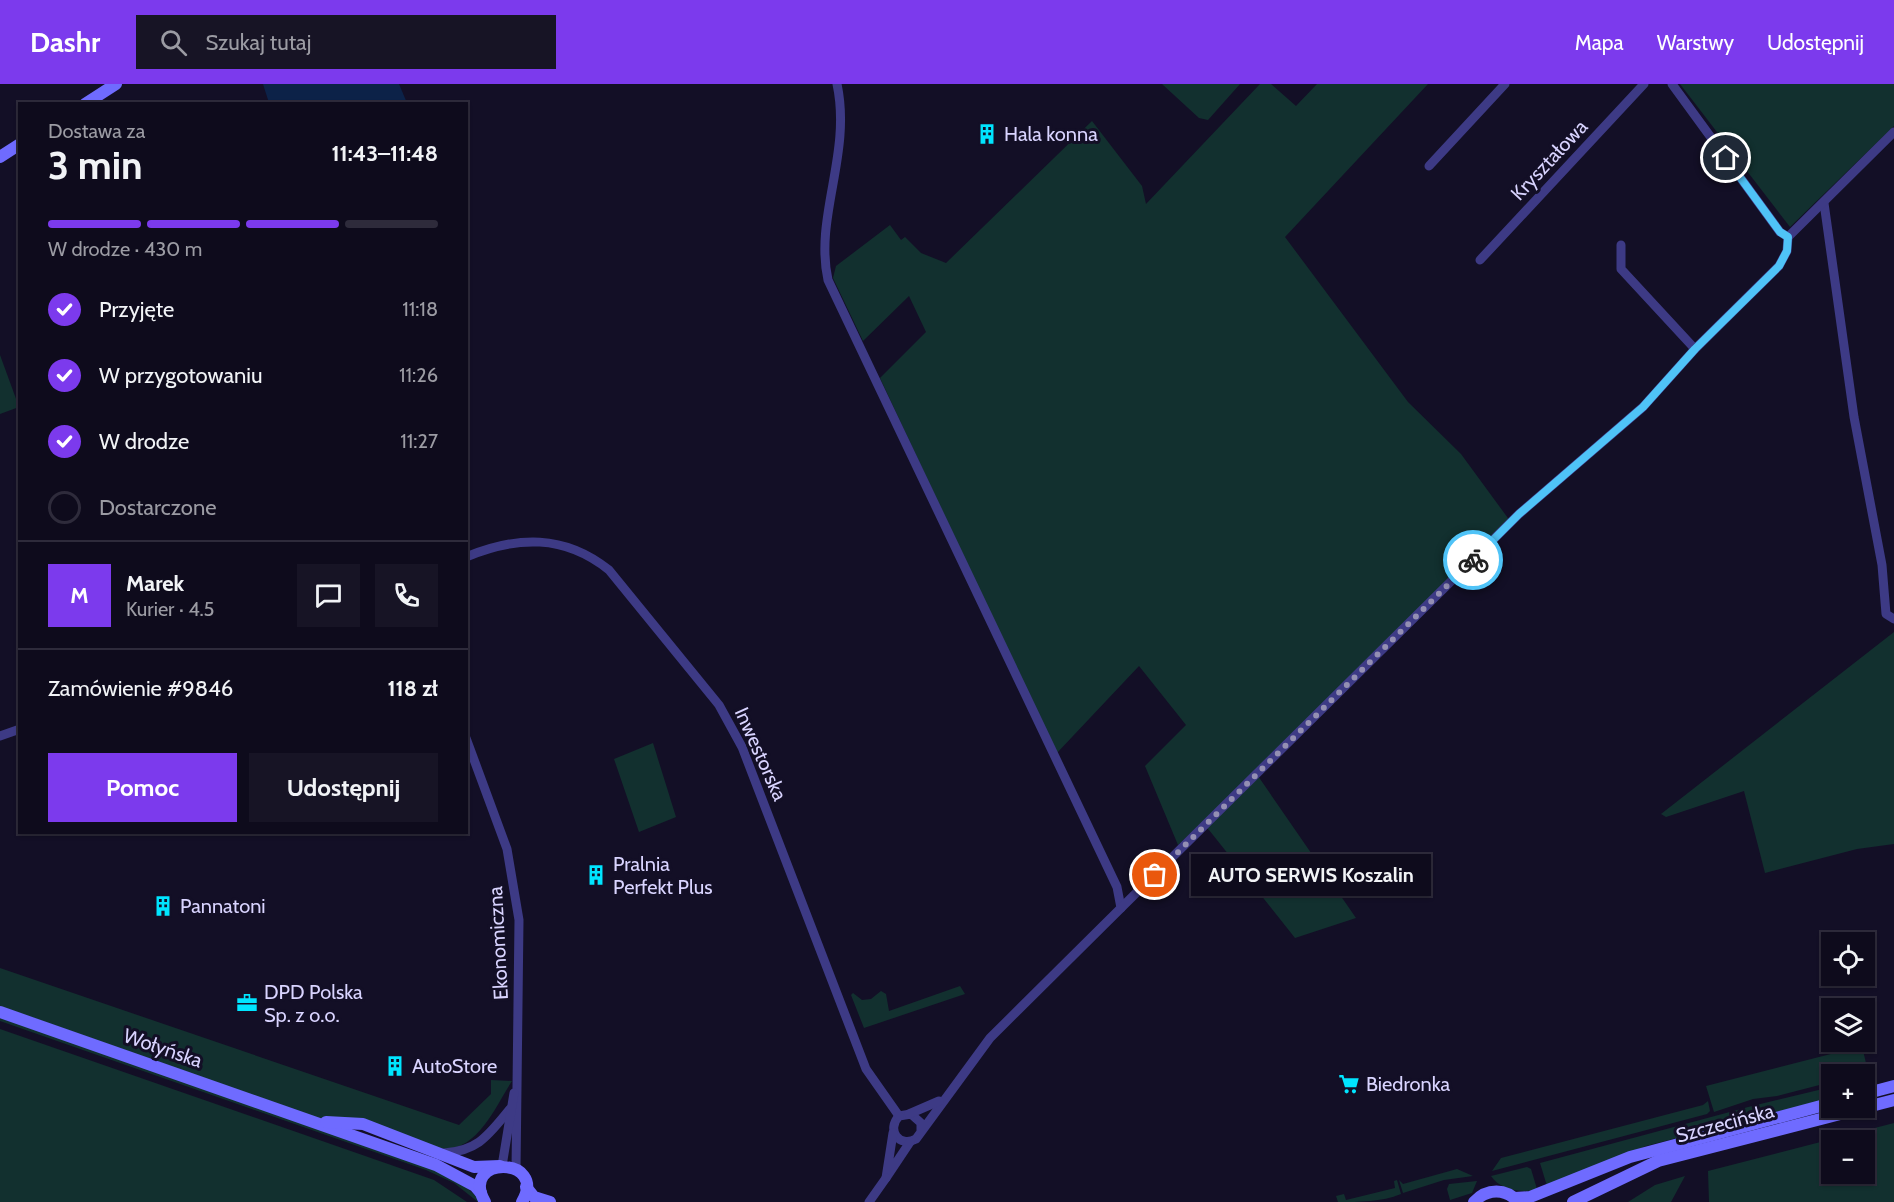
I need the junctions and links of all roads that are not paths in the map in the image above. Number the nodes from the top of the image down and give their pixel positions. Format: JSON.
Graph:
{"nodes":[{"id":1,"x":116,"y":84,"type":"edge"},
{"id":2,"x":837,"y":84,"type":"edge"},
{"id":3,"x":1505,"y":84,"type":"edge"},
{"id":4,"x":1644,"y":84,"type":"edge"},
{"id":5,"x":1672,"y":84,"type":"edge"},
{"id":6,"x":88,"y":102,"type":"edge"},
{"id":7,"x":1894,"y":132,"type":"edge"},
{"id":8,"x":18,"y":145,"type":"edge"},
{"id":9,"x":0,"y":157,"type":"edge"},
{"id":10,"x":1429,"y":166,"type":"dead end"},
{"id":11,"x":1824,"y":203,"type":"junction"},
{"id":12,"x":1788,"y":237,"type":"junction"},
{"id":13,"x":1621,"y":245,"type":"dead end"},
{"id":14,"x":1480,"y":260,"type":"dead end"},
{"id":15,"x":1695,"y":349,"type":"junction"},
{"id":16,"x":468,"y":556,"type":"edge"},
{"id":17,"x":1894,"y":620,"type":"edge"},
{"id":18,"x":18,"y":730,"type":"edge"},
{"id":19,"x":0,"y":736,"type":"edge"},
{"id":20,"x":468,"y":743,"type":"edge"},
{"id":21,"x":1121,"y":908,"type":"junction"},
{"id":22,"x":0,"y":1012,"type":"edge"},
{"id":23,"x":516,"y":1082,"type":"junction"},
{"id":24,"x":1894,"y":1086,"type":"edge"},
{"id":25,"x":1875,"y":1091,"type":"edge"},
{"id":26,"x":944,"y":1099,"type":"junction"},
{"id":27,"x":1894,"y":1100,"type":"edge"},
{"id":28,"x":1821,"y":1105,"type":"edge"},
{"id":29,"x":510,"y":1109,"type":"junction"},
{"id":30,"x":909,"y":1114,"type":"junction"},
{"id":31,"x":899,"y":1116,"type":"junction"},
{"id":32,"x":313,"y":1121,"type":"junction"},
{"id":33,"x":921,"y":1132,"type":"junction"},
{"id":34,"x":893,"y":1133,"type":"junction"},
{"id":35,"x":910,"y":1142,"type":"junction"},
{"id":36,"x":444,"y":1153,"type":"junction"},
{"id":37,"x":501,"y":1166,"type":"junction"},
{"id":38,"x":516,"y":1170,"type":"junction"},
{"id":39,"x":886,"y":1178,"type":"junction"},
{"id":40,"x":526,"y":1187,"type":"junction"},
{"id":41,"x":483,"y":1197,"type":"edge"},
{"id":42,"x":1476,"y":1200,"type":"edge"},
{"id":43,"x":1517,"y":1200,"type":"edge"},
{"id":44,"x":522,"y":1202,"type":"edge"},
{"id":45,"x":550,"y":1202,"type":"edge"},
{"id":46,"x":869,"y":1202,"type":"edge"},
{"id":47,"x":1464,"y":1202,"type":"edge"},
{"id":48,"x":1573,"y":1202,"type":"edge"}],
"edges":[{"from":1,"to":6,"type":"main road"},
{"from":2,"to":21,"type":"street"},
{"from":3,"to":10,"type":"street"},
{"from":4,"to":14,"type":"street","name":"Kryształowa"},
{"from":5,"to":12,"type":"street"},
{"from":7,"to":11,"type":"street"},
{"from":8,"to":9,"type":"main road"},
{"from":11,"to":12,"type":"street"},
{"from":11,"to":17,"type":"street"},
{"from":12,"to":15,"type":"street"},
{"from":13,"to":15,"type":"street"},
{"from":15,"to":21,"type":"street"},
{"from":16,"to":31,"type":"street","name":"Inwestorska"},
{"from":18,"to":19,"type":"street"},
{"from":20,"to":23,"type":"street","name":"Ekonomiczna"},
{"from":21,"to":26,"type":"street"},
{"from":22,"to":32,"type":"main road","name":"Wołyńska"},
{"from":23,"to":29,"type":"street","name":"Ekonomiczna"},
{"from":23,"to":38,"type":"street","name":"Ekonomiczna"},
{"from":24,"to":25,"type":"main road"},
{"from":26,"to":30,"type":"street"},
{"from":26,"to":33,"type":"street"},
{"from":27,"to":48,"type":"main road","name":"Szczecińska"},
{"from":28,"to":43,"type":"main road","name":"Szczecińska"},
{"from":29,"to":36,"type":"street"},
{"from":29,"to":37,"type":"street","name":"Ekonomiczna"},
{"from":30,"to":31,"type":"street"},
{"from":30,"to":33,"type":"street"},
{"from":31,"to":34,"type":"street"},
{"from":32,"to":36,"type":"main road","name":"Wołyńska"},
{"from":32,"to":41,"type":"main road","name":"Wołyńska"},
{"from":33,"to":35,"type":"street"},
{"from":34,"to":35,"type":"street"},
{"from":34,"to":39,"type":"street"},
{"from":35,"to":39,"type":"street"},
{"from":36,"to":37,"type":"main road","name":"Wołyńska"},
{"from":37,"to":38,"type":"main road","name":"Wołyńska"},
{"from":37,"to":41,"type":"main road"},
{"from":38,"to":40,"type":"main road"},
{"from":39,"to":46,"type":"street"},
{"from":40,"to":44,"type":"main road"},
{"from":40,"to":45,"type":"main road"},
{"from":42,"to":43,"type":"main road"},
{"from":42,"to":47,"type":"main road"}]}
